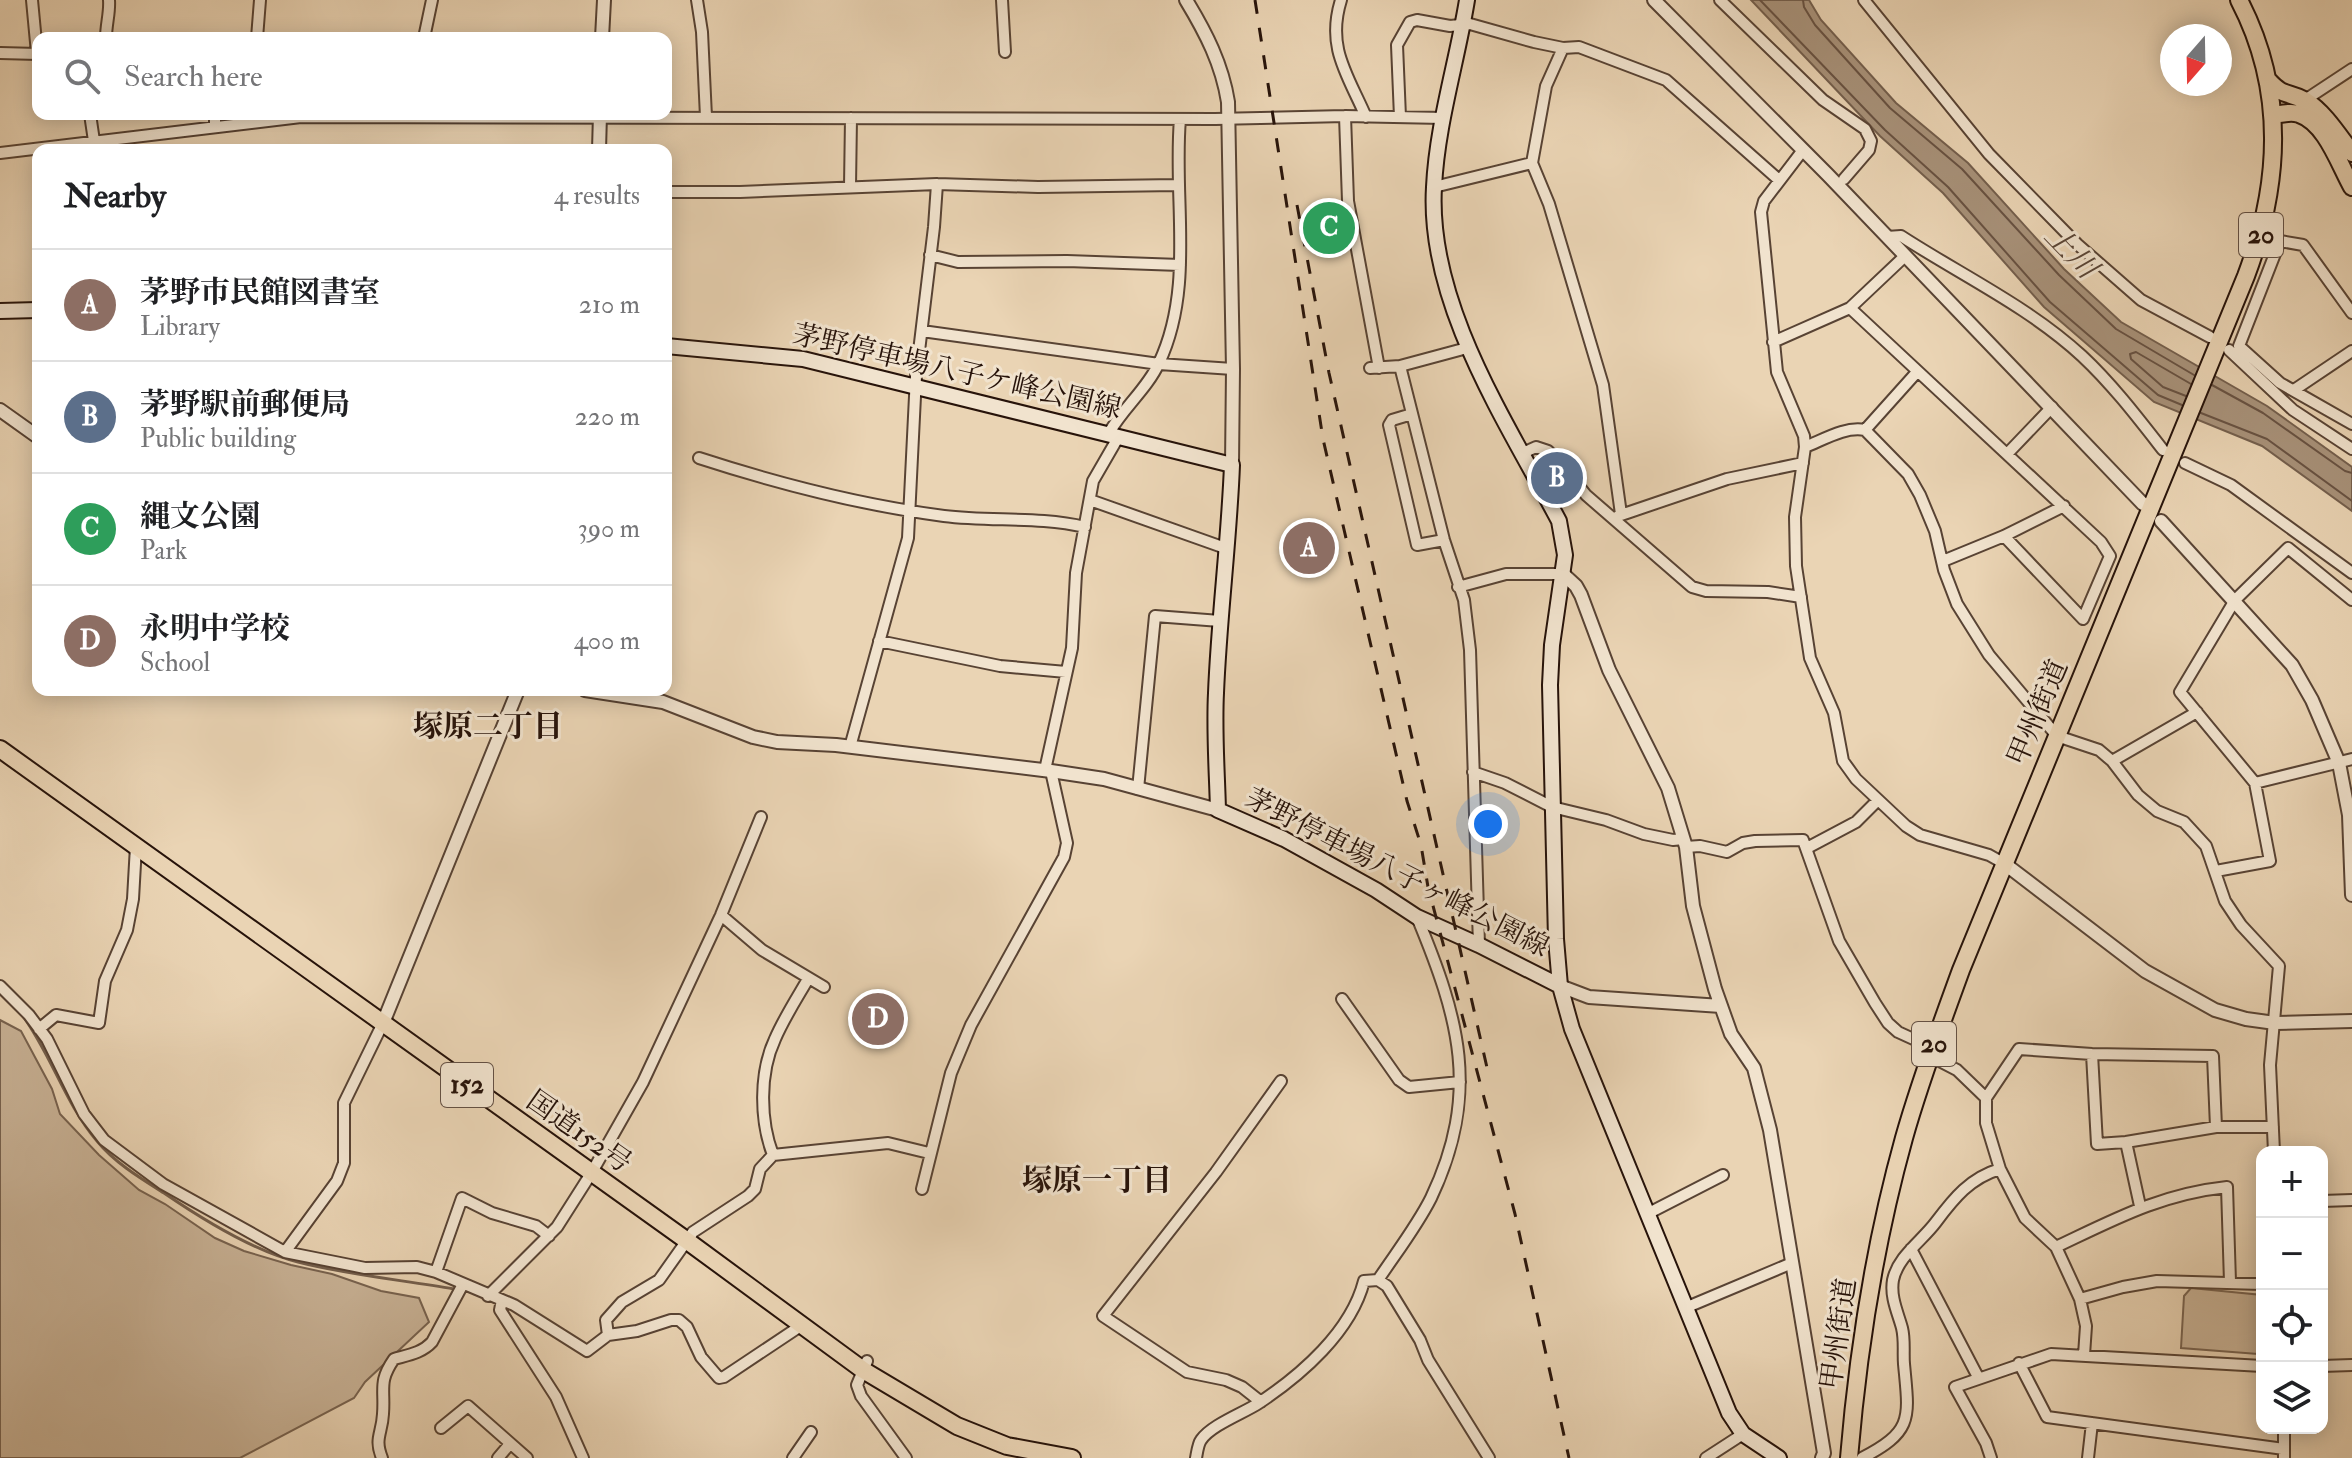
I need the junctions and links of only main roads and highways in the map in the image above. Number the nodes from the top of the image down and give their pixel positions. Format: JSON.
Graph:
{"nodes":[{"id":1,"x":1467,"y":0,"type":"edge"},
{"id":2,"x":2239,"y":0,"type":"edge"},
{"id":3,"x":2267,"y":79,"type":"junction"},
{"id":4,"x":2273,"y":115,"type":"junction"},
{"id":5,"x":2352,"y":153,"type":"edge"},
{"id":6,"x":2352,"y":187,"type":"edge"},
{"id":7,"x":32,"y":310,"type":"edge"},
{"id":8,"x":0,"y":311,"type":"edge"},
{"id":9,"x":672,"y":347,"type":"edge"},
{"id":10,"x":1232,"y":465,"type":"joint"},
{"id":11,"x":0,"y":749,"type":"edge"},
{"id":12,"x":1560,"y":986,"type":"junction"},
{"id":13,"x":1072,"y":1458,"type":"edge"},
{"id":14,"x":1779,"y":1458,"type":"edge"},
{"id":15,"x":1849,"y":1458,"type":"edge"}],
"edges":[{"from":1,"to":12,"type":"main road","name":"茅野停車場八子ヶ峰公園線"},
{"from":2,"to":3,"type":"highway","name":"甲州街道","number":"20"},
{"from":3,"to":4,"type":"highway","name":"甲州街道","number":"20"},
{"from":3,"to":5,"type":"highway"},
{"from":4,"to":6,"type":"highway"},
{"from":4,"to":15,"type":"highway","name":"甲州街道","number":"20"},
{"from":7,"to":8,"type":"main road"},
{"from":9,"to":10,"type":"main road","name":"茅野停車場八子ケ峰公園線"},
{"from":10,"to":12,"type":"main road","name":"茅野停車場八子ヶ峰公園線"},
{"from":11,"to":13,"type":"highway","name":"国道152号","number":"152"},
{"from":12,"to":14,"type":"main road","name":"茅野停車場八子ヶ峰公園線"}]}
